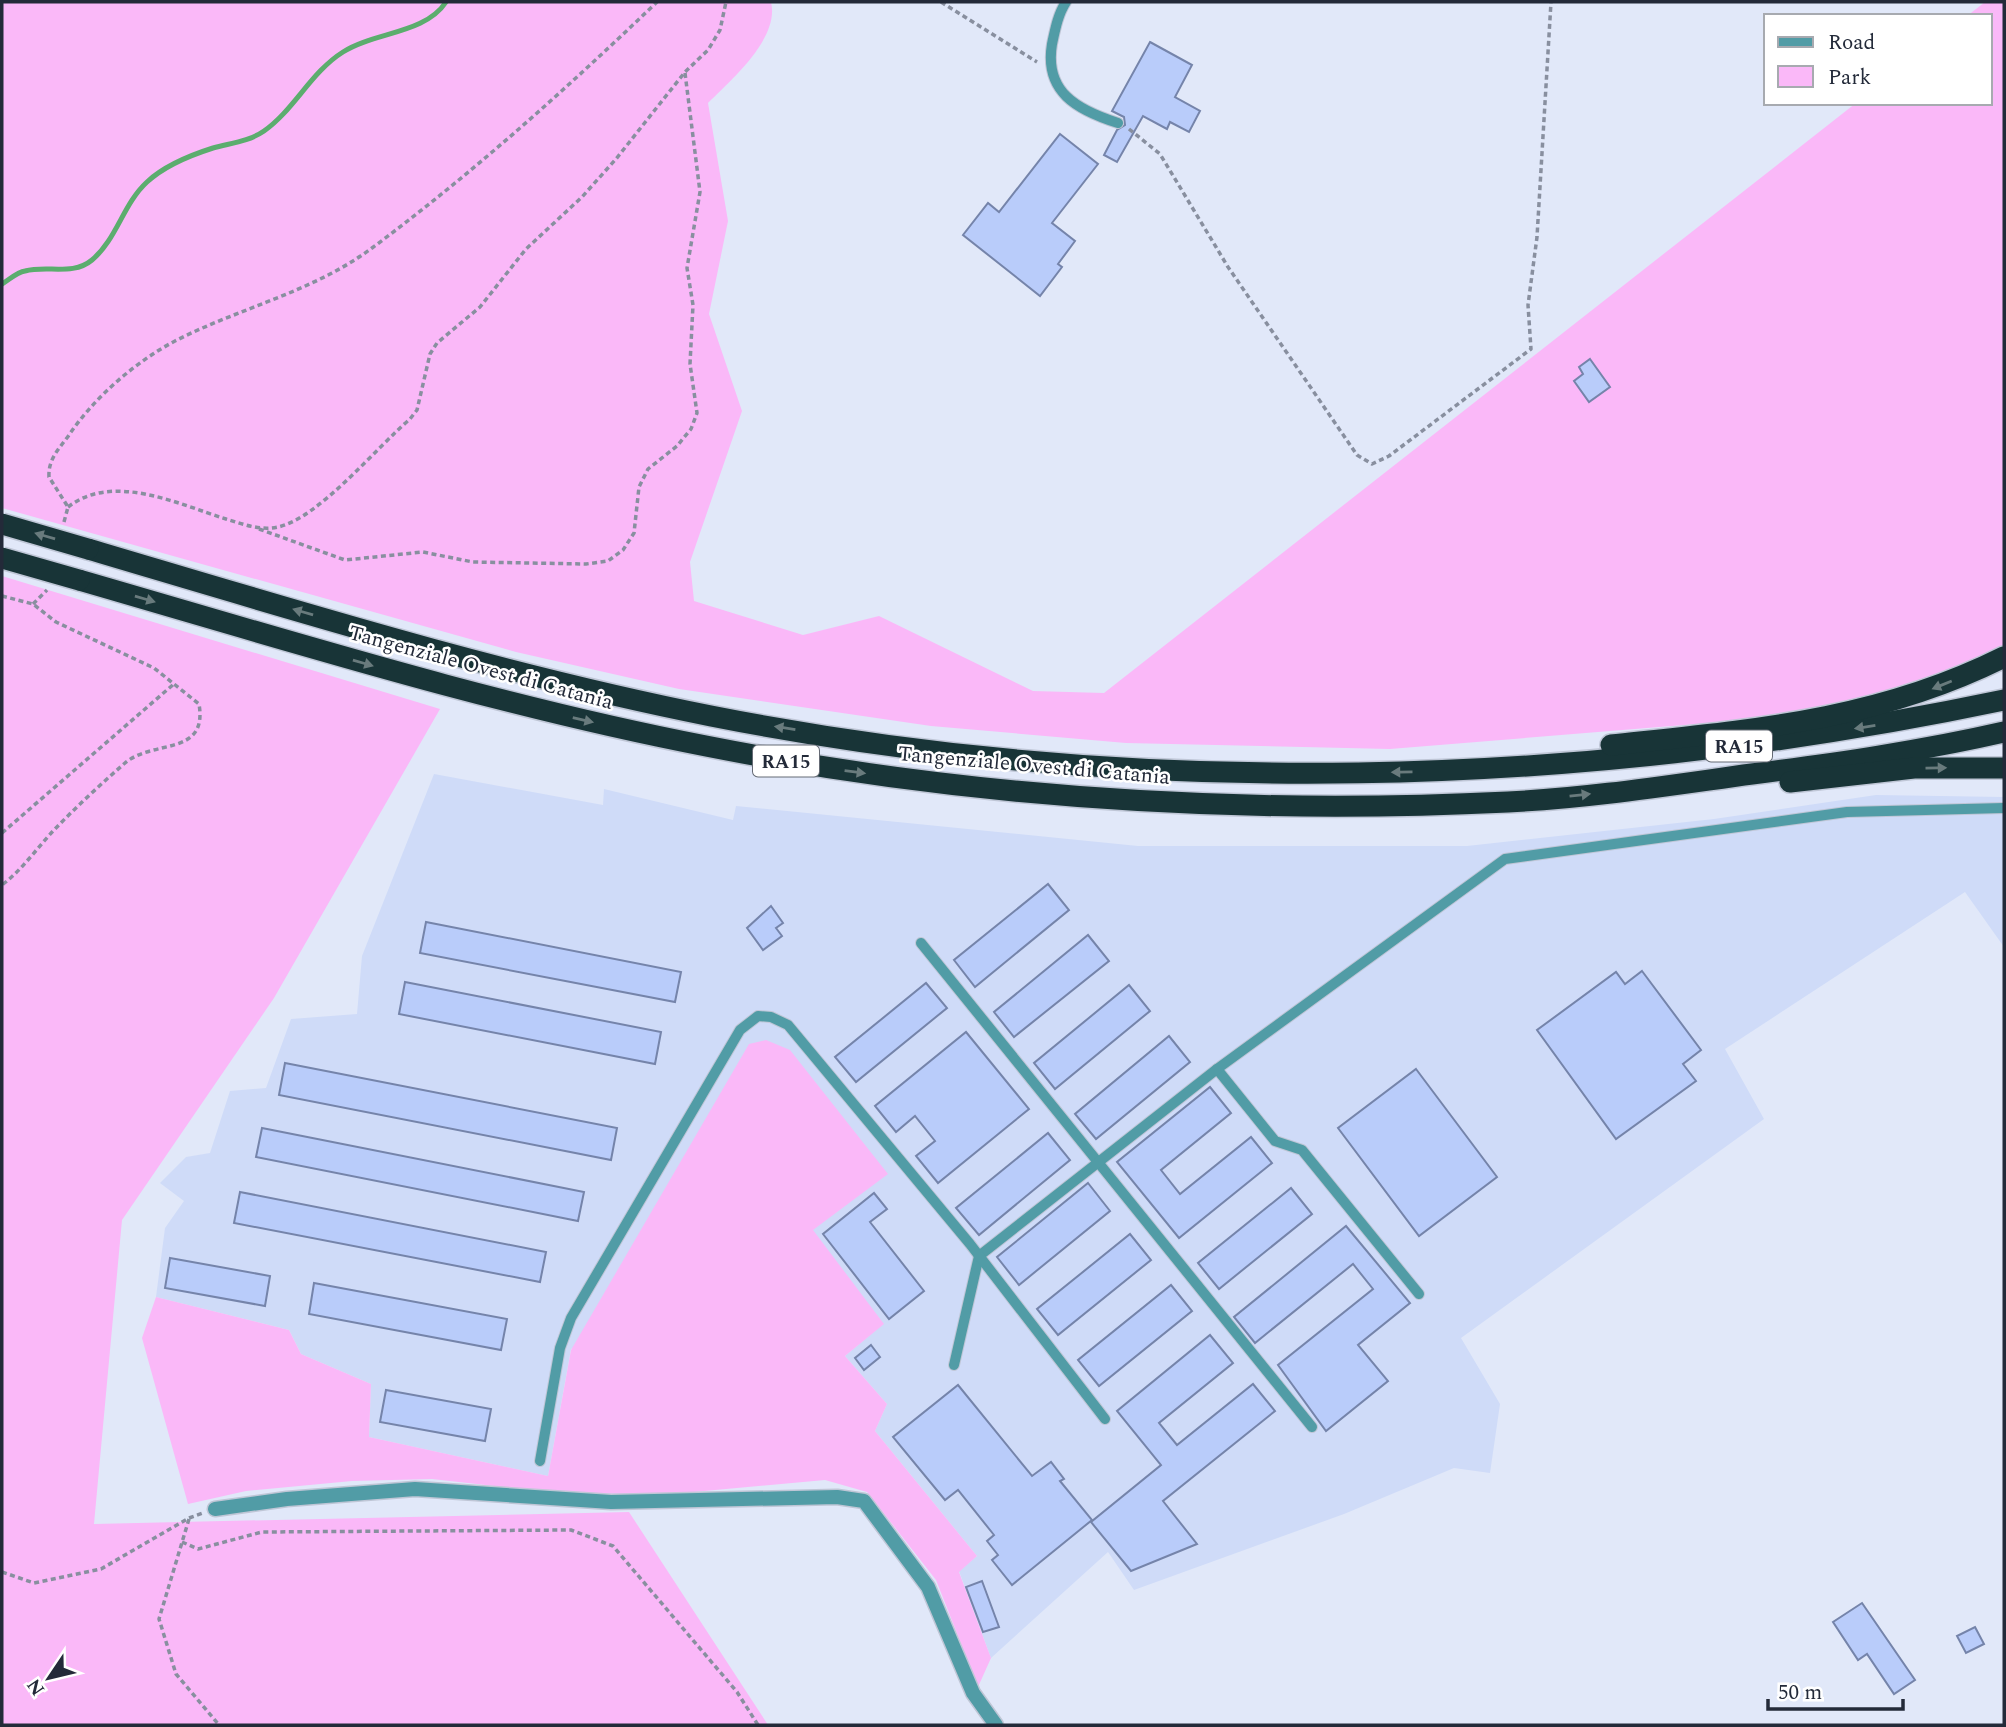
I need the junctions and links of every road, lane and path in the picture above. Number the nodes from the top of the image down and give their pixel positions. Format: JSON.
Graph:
{"nodes":[{"id":1,"x":657,"y":2,"type":"edge"},
{"id":2,"x":726,"y":2,"type":"edge"},
{"id":3,"x":941,"y":2,"type":"edge"},
{"id":4,"x":1066,"y":2,"type":"edge"},
{"id":5,"x":1550,"y":2,"type":"edge"},
{"id":6,"x":1049,"y":66,"type":"junction"},
{"id":7,"x":685,"y":72,"type":"junction"},
{"id":8,"x":1118,"y":123,"type":"joint"},
{"id":9,"x":68,"y":507,"type":"junction"},
{"id":10,"x":2,"y":524,"type":"edge"},
{"id":11,"x":64,"y":526,"type":"dead end"},
{"id":12,"x":257,"y":528,"type":"junction"},
{"id":13,"x":2,"y":558,"type":"edge"},
{"id":14,"x":50,"y":580,"type":"dead end"},
{"id":15,"x":2,"y":596,"type":"edge"},
{"id":16,"x":33,"y":604,"type":"junction"},
{"id":17,"x":2004,"y":657,"type":"edge"},
{"id":18,"x":176,"y":682,"type":"junction"},
{"id":19,"x":2004,"y":700,"type":"edge"},
{"id":20,"x":2004,"y":732,"type":"edge"},
{"id":21,"x":2004,"y":768,"type":"edge"},
{"id":22,"x":1471,"y":769,"type":"junction"},
{"id":23,"x":1648,"y":788,"type":"junction"},
{"id":24,"x":2004,"y":808,"type":"edge"},
{"id":25,"x":2,"y":833,"type":"edge"},
{"id":26,"x":2,"y":885,"type":"edge"},
{"id":27,"x":921,"y":943,"type":"dead end"},
{"id":28,"x":1217,"y":1069,"type":"junction"},
{"id":29,"x":1097,"y":1163,"type":"junction"},
{"id":30,"x":979,"y":1256,"type":"junction"},
{"id":31,"x":1419,"y":1294,"type":"dead end"},
{"id":32,"x":954,"y":1365,"type":"dead end"},
{"id":33,"x":1105,"y":1419,"type":"dead end"},
{"id":34,"x":1312,"y":1427,"type":"dead end"},
{"id":35,"x":540,"y":1461,"type":"dead end"},
{"id":36,"x":215,"y":1509,"type":"joint"},
{"id":37,"x":189,"y":1518,"type":"junction"},
{"id":38,"x":182,"y":1542,"type":"junction"},
{"id":39,"x":2,"y":1572,"type":"edge"},
{"id":40,"x":219,"y":1725,"type":"edge"},
{"id":41,"x":758,"y":1725,"type":"edge"},
{"id":42,"x":996,"y":1725,"type":"edge"}],
"edges":[{"from":1,"to":9,"type":"path"},
{"from":2,"to":7,"type":"path"},
{"from":3,"to":6,"type":"path"},
{"from":4,"to":6,"type":"lane"},
{"from":5,"to":8,"type":"path"},
{"from":6,"to":8,"type":"lane"},
{"from":7,"to":12,"type":"path"},
{"from":7,"to":12,"type":"path"},
{"from":9,"to":11,"type":"path"},
{"from":9,"to":12,"type":"path"},
{"from":22,"to":10,"type":"highway","name":"Tangenziale Ovest di Catania","number":"RA15","one_way":true,"bridge":true},
{"from":13,"to":23,"type":"highway","name":"Tangenziale Ovest di Catania","number":"RA15","one_way":true,"bridge":true},
{"from":14,"to":16,"type":"path"},
{"from":15,"to":16,"type":"path"},
{"from":16,"to":18,"type":"path"},
{"from":17,"to":22,"type":"highway","one_way":true},
{"from":18,"to":25,"type":"path"},
{"from":18,"to":26,"type":"path"},
{"from":19,"to":22,"type":"highway","name":"Tangenziale Ovest di Catania","number":"RA15","one_way":true},
{"from":20,"to":23,"type":"highway","name":"Tangenziale Ovest di Catania","number":"RA15"},
{"from":23,"to":21,"type":"highway","one_way":true},
{"from":24,"to":28,"type":"lane"},
{"from":27,"to":29,"type":"lane"},
{"from":28,"to":29,"type":"lane"},
{"from":28,"to":31,"type":"lane"},
{"from":29,"to":30,"type":"lane"},
{"from":29,"to":34,"type":"lane"},
{"from":30,"to":32,"type":"lane"},
{"from":30,"to":33,"type":"lane"},
{"from":30,"to":35,"type":"lane"},
{"from":36,"to":37,"type":"path"},
{"from":36,"to":42,"type":"street"},
{"from":37,"to":38,"type":"path"},
{"from":37,"to":39,"type":"path"},
{"from":38,"to":40,"type":"path"},
{"from":38,"to":41,"type":"path"}]}
